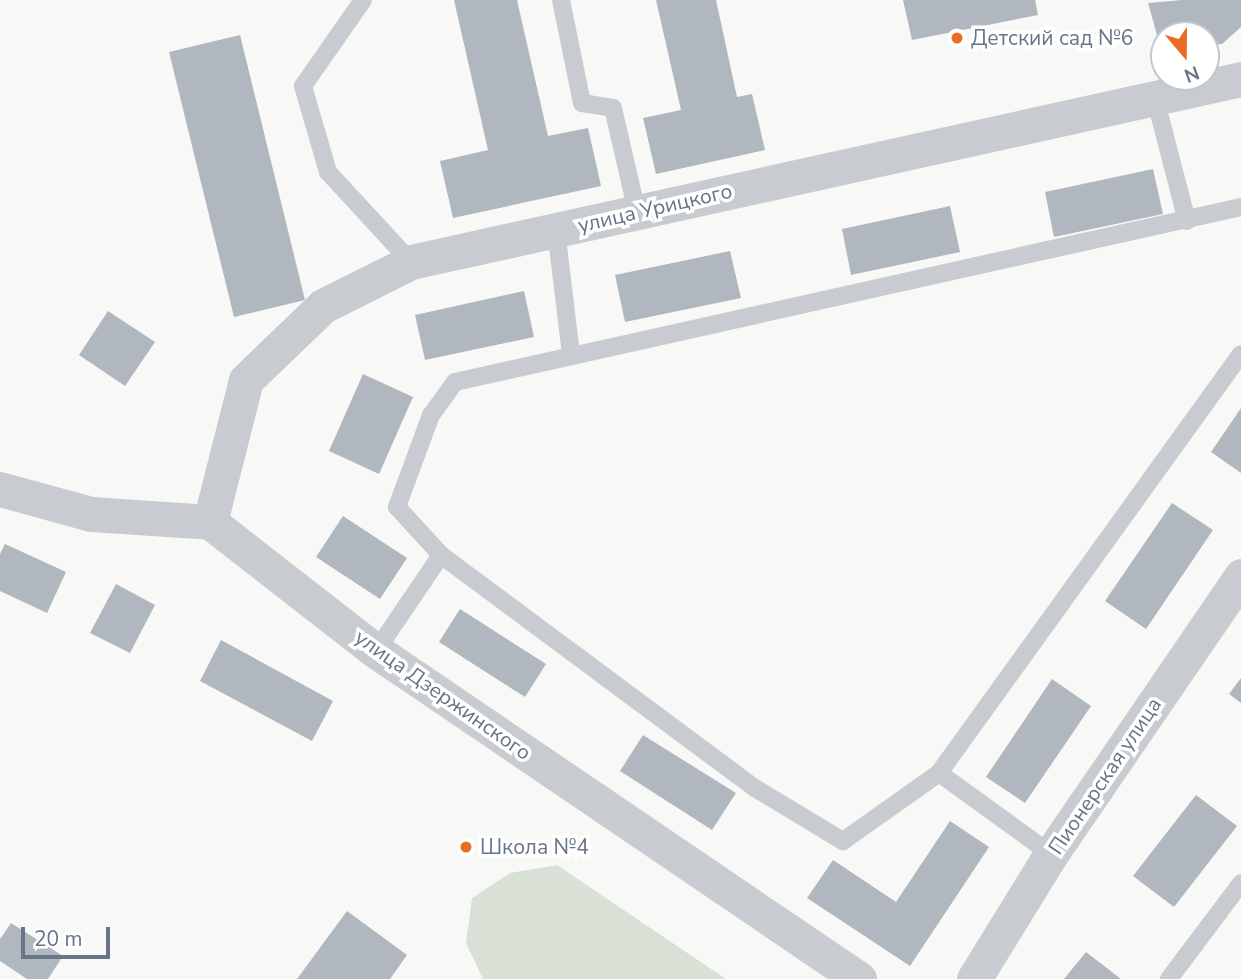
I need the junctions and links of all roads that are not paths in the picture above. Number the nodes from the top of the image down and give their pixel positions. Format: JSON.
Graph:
{"nodes":[{"id":1,"x":363,"y":0,"type":"edge"},
{"id":2,"x":561,"y":0,"type":"edge"},
{"id":3,"x":1241,"y":79,"type":"edge"},
{"id":4,"x":1155,"y":97,"type":"junction"},
{"id":5,"x":1241,"y":207,"type":"edge"},
{"id":6,"x":637,"y":212,"type":"junction"},
{"id":7,"x":1187,"y":221,"type":"junction"},
{"id":8,"x":556,"y":230,"type":"junction"},
{"id":9,"x":411,"y":262,"type":"junction"},
{"id":10,"x":571,"y":354,"type":"junction"},
{"id":11,"x":1241,"y":354,"type":"edge"},
{"id":12,"x":0,"y":489,"type":"edge"},
{"id":13,"x":210,"y":522,"type":"junction"},
{"id":14,"x":441,"y":555,"type":"junction"},
{"id":15,"x":1241,"y":576,"type":"edge"},
{"id":16,"x":376,"y":651,"type":"junction"},
{"id":17,"x":939,"y":773,"type":"junction"},
{"id":18,"x":1051,"y":854,"type":"junction"},
{"id":19,"x":1241,"y":883,"type":"edge"},
{"id":20,"x":859,"y":979,"type":"edge"},
{"id":21,"x":974,"y":979,"type":"edge"},
{"id":22,"x":1170,"y":979,"type":"edge"}],
"edges":[{"from":1,"to":9,"type":"lane"},
{"from":2,"to":6,"type":"lane"},
{"from":3,"to":4,"type":"street","name":"улица Урицкого"},
{"from":4,"to":6,"type":"street","name":"улица Урицкого"},
{"from":4,"to":7,"type":"lane"},
{"from":5,"to":7,"type":"lane"},
{"from":6,"to":8,"type":"street","name":"улица Урицкого"},
{"from":7,"to":10,"type":"lane"},
{"from":8,"to":9,"type":"street","name":"улица Урицкого"},
{"from":8,"to":10,"type":"lane"},
{"from":9,"to":13,"type":"street","name":"улица Урицкого"},
{"from":10,"to":14,"type":"lane"},
{"from":11,"to":17,"type":"lane"},
{"from":12,"to":13,"type":"street"},
{"from":13,"to":16,"type":"street","name":"улица Дзержинского"},
{"from":14,"to":16,"type":"lane"},
{"from":14,"to":17,"type":"lane"},
{"from":15,"to":18,"type":"street","name":"Пионерская улица"},
{"from":16,"to":20,"type":"street","name":"улица Дзержинского"},
{"from":17,"to":18,"type":"lane"},
{"from":18,"to":21,"type":"street","name":"Пионерская улица"},
{"from":19,"to":22,"type":"lane"}]}
